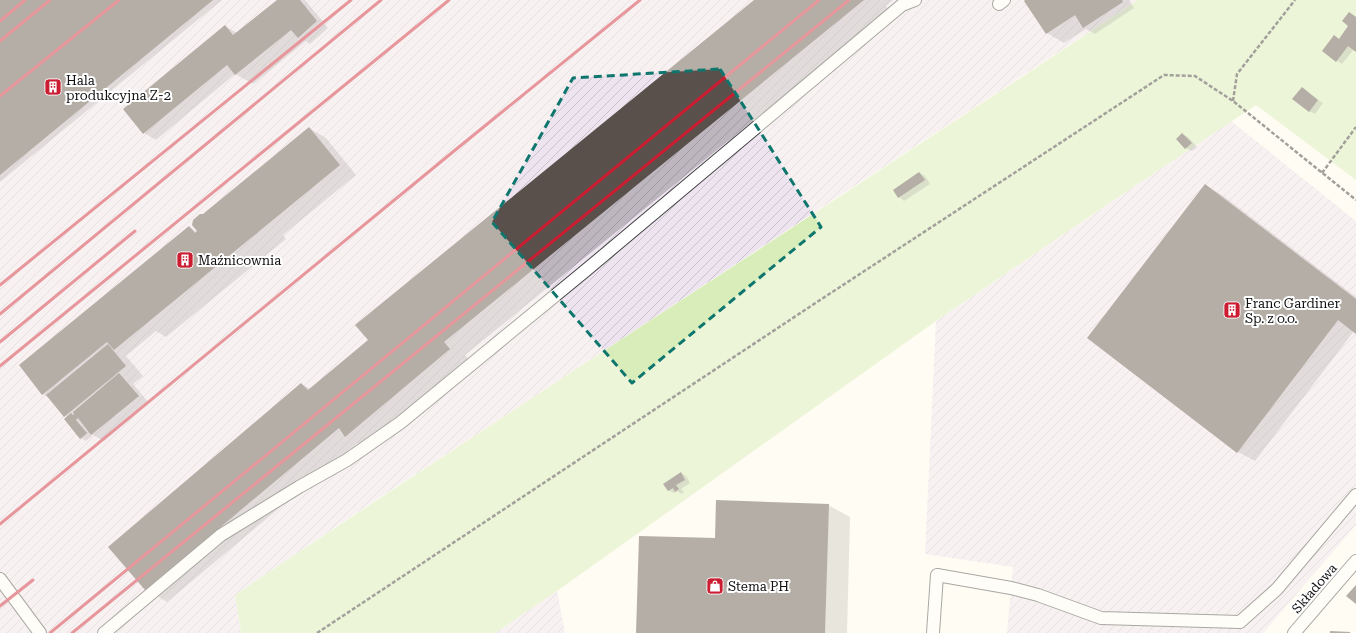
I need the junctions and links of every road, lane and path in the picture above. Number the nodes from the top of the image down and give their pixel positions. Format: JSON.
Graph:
{"nodes":[{"id":1,"x":915,"y":0,"type":"edge"},
{"id":2,"x":1295,"y":0,"type":"edge"},
{"id":3,"x":1233,"y":102,"type":"junction"},
{"id":4,"x":1356,"y":127,"type":"edge"},
{"id":5,"x":1322,"y":172,"type":"junction"},
{"id":6,"x":1356,"y":200,"type":"edge"},
{"id":7,"x":1356,"y":495,"type":"edge"},
{"id":8,"x":1356,"y":561,"type":"edge"},
{"id":9,"x":0,"y":579,"type":"edge"},
{"id":10,"x":40,"y":633,"type":"edge"},
{"id":11,"x":104,"y":633,"type":"edge"},
{"id":12,"x":317,"y":633,"type":"edge"},
{"id":13,"x":933,"y":633,"type":"edge"},
{"id":14,"x":1294,"y":633,"type":"edge"}],
"edges":[{"from":1,"to":11,"type":"lane"},
{"from":2,"to":3,"type":"path"},
{"from":3,"to":5,"type":"path"},
{"from":3,"to":12,"type":"path"},
{"from":4,"to":5,"type":"path"},
{"from":5,"to":6,"type":"path"},
{"from":7,"to":13,"type":"lane"},
{"from":8,"to":14,"type":"lane","name":"Składowa"},
{"from":9,"to":10,"type":"lane"}]}
